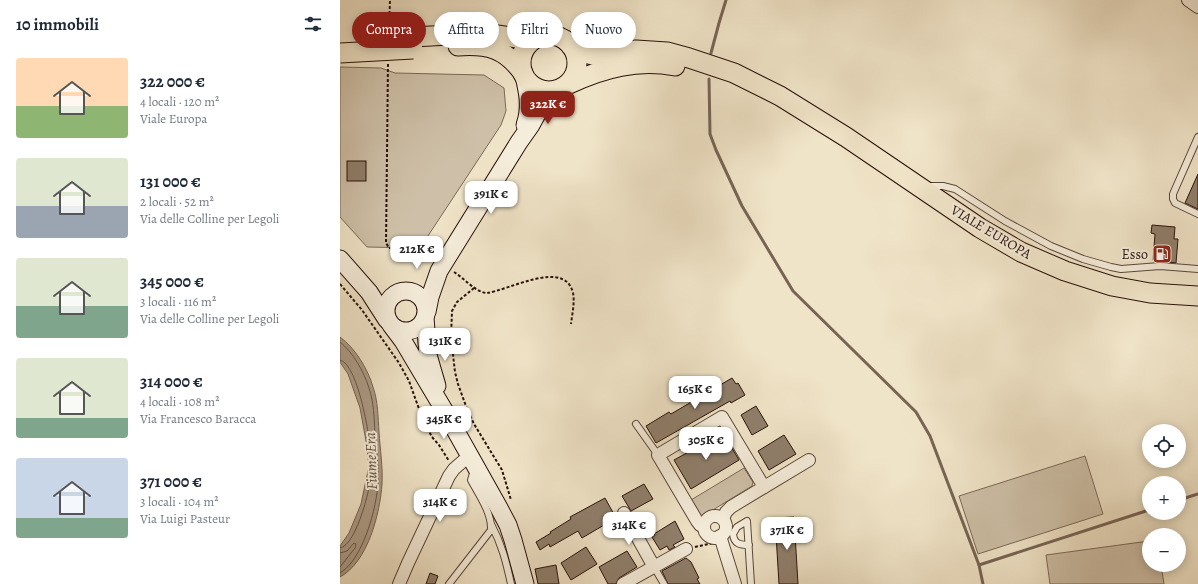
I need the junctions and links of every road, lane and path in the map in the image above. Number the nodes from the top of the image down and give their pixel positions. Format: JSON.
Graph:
{"nodes":[{"id":1,"x":390,"y":0,"type":"edge"},
{"id":2,"x":1188,"y":0,"type":"edge"},
{"id":3,"x":1198,"y":7,"type":"edge"},
{"id":4,"x":390,"y":12,"type":"edge"},
{"id":5,"x":507,"y":36,"type":"edge"},
{"id":6,"x":563,"y":39,"type":"edge"},
{"id":7,"x":340,"y":41,"type":"edge"},
{"id":8,"x":352,"y":41,"type":"edge"},
{"id":9,"x":426,"y":41,"type":"edge"},
{"id":10,"x":426,"y":43,"type":"edge"},
{"id":11,"x":571,"y":46,"type":"edge"},
{"id":12,"x":376,"y":48,"type":"edge"},
{"id":13,"x":526,"y":48,"type":"edge"},
{"id":14,"x":572,"y":48,"type":"edge"},
{"id":15,"x":575,"y":48,"type":"edge"},
{"id":16,"x":340,"y":53,"type":"edge"},
{"id":17,"x":388,"y":59,"type":"dead end"},
{"id":18,"x":523,"y":74,"type":"junction"},
{"id":19,"x":564,"y":87,"type":"junction"},
{"id":20,"x":806,"y":113,"type":"junction"},
{"id":21,"x":1198,"y":137,"type":"edge"},
{"id":22,"x":519,"y":142,"type":"junction"},
{"id":23,"x":919,"y":186,"type":"junction"},
{"id":24,"x":1198,"y":214,"type":"edge"},
{"id":25,"x":340,"y":259,"type":"edge"},
{"id":26,"x":441,"y":267,"type":"junction"},
{"id":27,"x":1198,"y":269,"type":"edge"},
{"id":28,"x":359,"y":280,"type":"junction"},
{"id":29,"x":340,"y":284,"type":"edge"},
{"id":30,"x":474,"y":288,"type":"junction"},
{"id":31,"x":401,"y":291,"type":"junction"},
{"id":32,"x":1198,"y":296,"type":"edge"},
{"id":33,"x":426,"y":315,"type":"junction"},
{"id":34,"x":389,"y":323,"type":"junction"},
{"id":35,"x":571,"y":324,"type":"dead end"},
{"id":36,"x":444,"y":410,"type":"junction"},
{"id":37,"x":636,"y":424,"type":"dead end"},
{"id":38,"x":658,"y":455,"type":"junction"},
{"id":39,"x":809,"y":460,"type":"dead end"},
{"id":40,"x":474,"y":462,"type":"junction"},
{"id":41,"x":454,"y":469,"type":"junction"},
{"id":42,"x":764,"y":487,"type":"junction"},
{"id":43,"x":512,"y":504,"type":"dead end"},
{"id":44,"x":624,"y":513,"type":"dead end"},
{"id":45,"x":723,"y":519,"type":"junction"},
{"id":46,"x":491,"y":524,"type":"junction"},
{"id":47,"x":704,"y":526,"type":"junction"},
{"id":48,"x":721,"y":539,"type":"junction"},
{"id":49,"x":749,"y":545,"type":"dead end"},
{"id":50,"x":686,"y":548,"type":"joint"},
{"id":51,"x":654,"y":566,"type":"junction"},
{"id":52,"x":399,"y":584,"type":"edge"},
{"id":53,"x":449,"y":584,"type":"edge"},
{"id":54,"x":511,"y":584,"type":"edge"},
{"id":55,"x":525,"y":584,"type":"edge"},
{"id":56,"x":623,"y":584,"type":"edge"},
{"id":57,"x":664,"y":584,"type":"edge"},
{"id":58,"x":735,"y":584,"type":"edge"},
{"id":59,"x":751,"y":584,"type":"edge"}],
"edges":[{"from":1,"to":4,"type":"path"},
{"from":2,"to":3,"type":"street"},
{"from":5,"to":9,"type":"main road","name":"VIALE EUROPA"},
{"from":6,"to":11,"type":"main road","name":"VIALE EUROPA"},
{"from":7,"to":8,"type":"main road","name":"VIALE EUROPA"},
{"from":10,"to":18,"type":"main road","name":"VIALE EUROPA"},
{"from":12,"to":16,"type":"main road","name":"VIALE EUROPA","bridge":true},
{"from":13,"to":18,"type":"main road"},
{"from":14,"to":19,"type":"main road"},
{"from":15,"to":20,"type":"main road","name":"VIALE EUROPA"},
{"from":17,"to":26,"type":"path"},
{"from":18,"to":19,"type":"main road","name":"VIALE EUROPA"},
{"from":18,"to":22,"type":"street"},
{"from":19,"to":20,"type":"main road","name":"VIALE EUROPA"},
{"from":19,"to":22,"type":"street"},
{"from":20,"to":23,"type":"main road","name":"VIALE EUROPA"},
{"from":21,"to":24,"type":"lane"},
{"from":22,"to":26,"type":"street"},
{"from":23,"to":27,"type":"lane"},
{"from":23,"to":32,"type":"main road","name":"VIALE EUROPA"},
{"from":25,"to":28,"type":"street"},
{"from":26,"to":30,"type":"path"},
{"from":26,"to":31,"type":"street"},
{"from":26,"to":33,"type":"street"},
{"from":28,"to":31,"type":"street"},
{"from":28,"to":34,"type":"street"},
{"from":29,"to":41,"type":"path"},
{"from":30,"to":35,"type":"path"},
{"from":30,"to":43,"type":"path"},
{"from":31,"to":33,"type":"street"},
{"from":31,"to":34,"type":"street"},
{"from":33,"to":34,"type":"street"},
{"from":33,"to":36,"type":"street"},
{"from":34,"to":36,"type":"street"},
{"from":36,"to":40,"type":"street"},
{"from":37,"to":38,"type":"lane"},
{"from":38,"to":42,"type":"street"},
{"from":38,"to":47,"type":"street"},
{"from":39,"to":42,"type":"street"},
{"from":40,"to":41,"type":"street"},
{"from":40,"to":46,"type":"lane"},
{"from":40,"to":55,"type":"street"},
{"from":41,"to":52,"type":"street"},
{"from":42,"to":45,"type":"street"},
{"from":44,"to":51,"type":"street"},
{"from":45,"to":47,"type":"street"},
{"from":45,"to":48,"type":"street"},
{"from":46,"to":53,"type":"lane"},
{"from":46,"to":54,"type":"lane"},
{"from":47,"to":48,"type":"street"},
{"from":48,"to":50,"type":"path"},
{"from":48,"to":58,"type":"street"},
{"from":49,"to":59,"type":"lane"},
{"from":50,"to":51,"type":"street"},
{"from":51,"to":56,"type":"street"},
{"from":51,"to":57,"type":"lane"}]}
